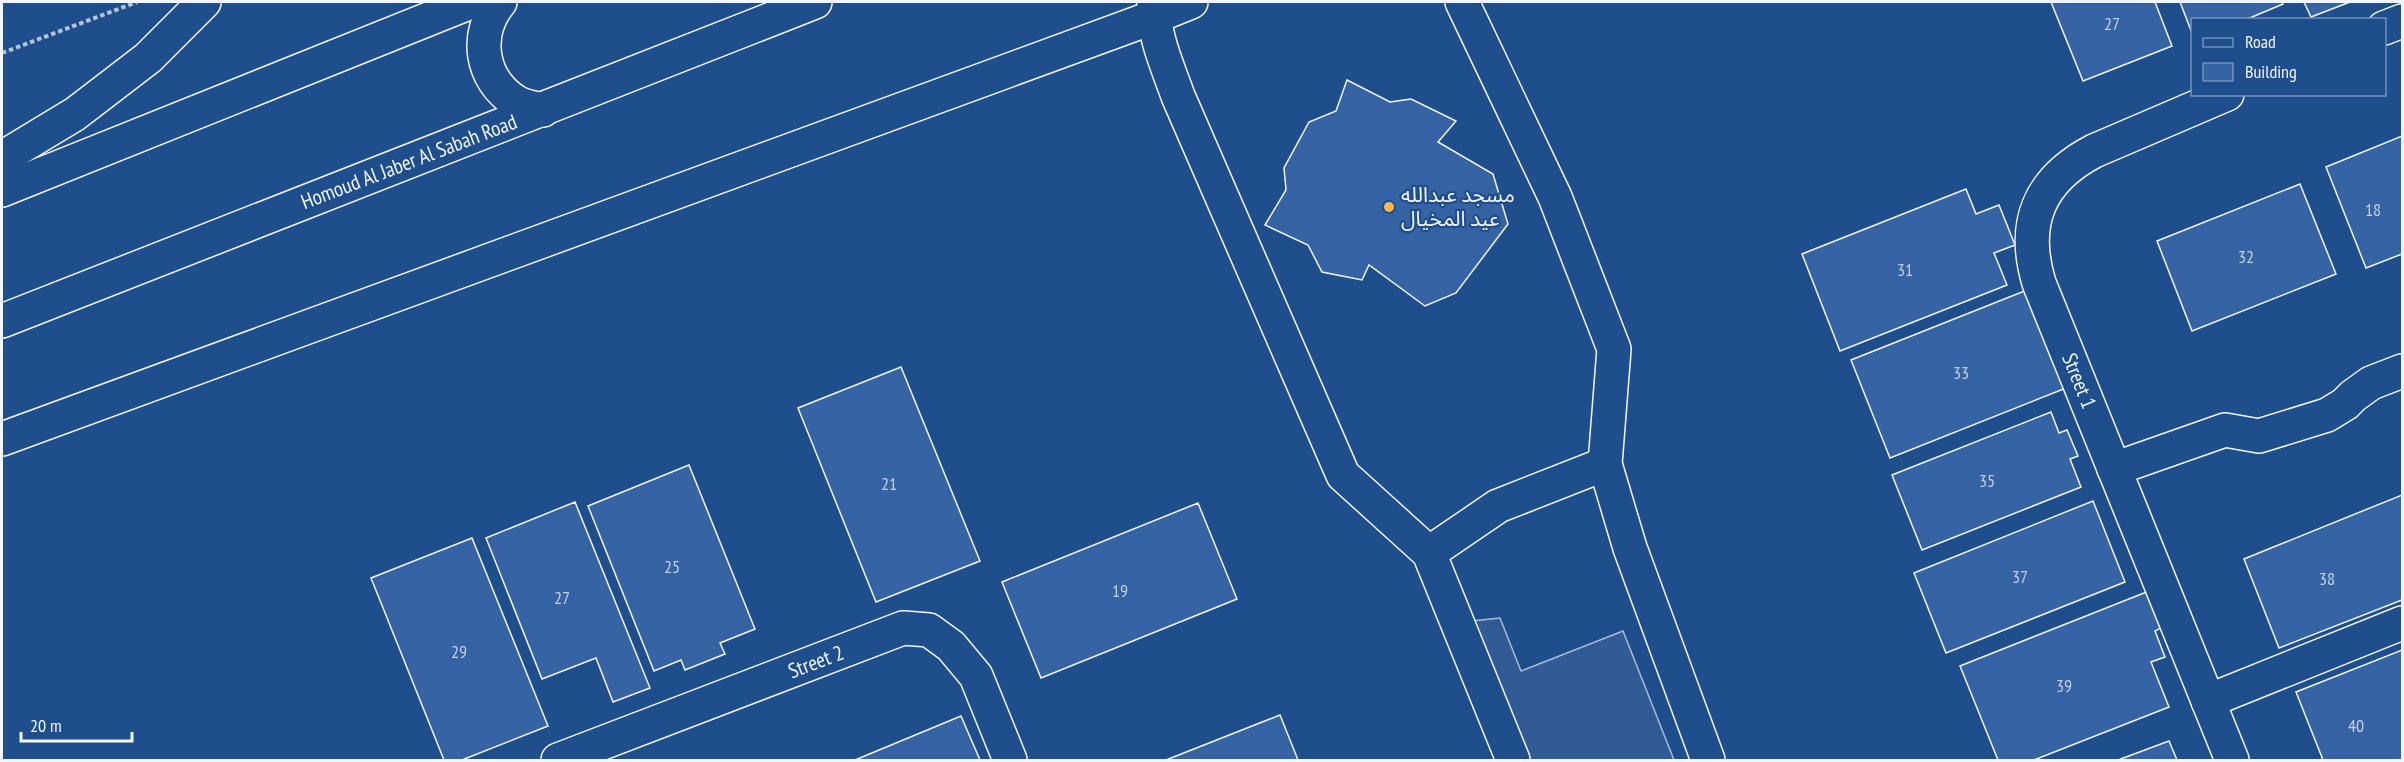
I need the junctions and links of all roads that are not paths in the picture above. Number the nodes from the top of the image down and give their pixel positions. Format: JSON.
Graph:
{"nodes":[{"id":1,"x":204,"y":2,"type":"edge"},
{"id":2,"x":471,"y":2,"type":"edge"},
{"id":3,"x":500,"y":2,"type":"edge"},
{"id":4,"x":815,"y":2,"type":"edge"},
{"id":5,"x":1191,"y":2,"type":"edge"},
{"id":6,"x":1462,"y":2,"type":"edge"},
{"id":7,"x":1154,"y":9,"type":"edge"},
{"id":8,"x":2403,"y":21,"type":"edge"},
{"id":9,"x":2386,"y":28,"type":"edge"},
{"id":10,"x":2222,"y":96,"type":"edge"},
{"id":11,"x":543,"y":110,"type":"junction"},
{"id":12,"x":2,"y":158,"type":"edge"},
{"id":13,"x":2,"y":190,"type":"edge"},
{"id":14,"x":2,"y":321,"type":"edge"},
{"id":15,"x":2403,"y":371,"type":"edge"},
{"id":16,"x":2,"y":439,"type":"edge"},
{"id":17,"x":1605,"y":464,"type":"junction"},
{"id":18,"x":2114,"y":469,"type":"junction"},
{"id":19,"x":1429,"y":553,"type":"junction"},
{"id":20,"x":2403,"y":623,"type":"edge"},
{"id":21,"x":2208,"y":701,"type":"junction"},
{"id":22,"x":558,"y":760,"type":"edge"},
{"id":23,"x":1010,"y":760,"type":"edge"},
{"id":24,"x":1513,"y":760,"type":"edge"},
{"id":25,"x":1708,"y":760,"type":"edge"},
{"id":26,"x":2232,"y":760,"type":"edge"}],
"edges":[{"from":1,"to":12,"type":"street"},
{"from":2,"to":13,"type":"street"},
{"from":3,"to":11,"type":"street"},
{"from":4,"to":11,"type":"street","name":"Homoud Al Jaber Al Sabah Road"},
{"from":5,"to":7,"type":"street"},
{"from":6,"to":17,"type":"street"},
{"from":7,"to":16,"type":"street"},
{"from":7,"to":19,"type":"street"},
{"from":8,"to":9,"type":"street"},
{"from":10,"to":18,"type":"street","name":"Street 1"},
{"from":11,"to":14,"type":"street","name":"Homoud Al Jaber Al Sabah Road"},
{"from":15,"to":18,"type":"street"},
{"from":17,"to":19,"type":"street"},
{"from":17,"to":25,"type":"street"},
{"from":18,"to":21,"type":"street","name":"Street 1"},
{"from":19,"to":24,"type":"street"},
{"from":20,"to":21,"type":"street"},
{"from":21,"to":26,"type":"street","name":"Street 1"},
{"from":22,"to":23,"type":"street","name":"Street 2"}]}
